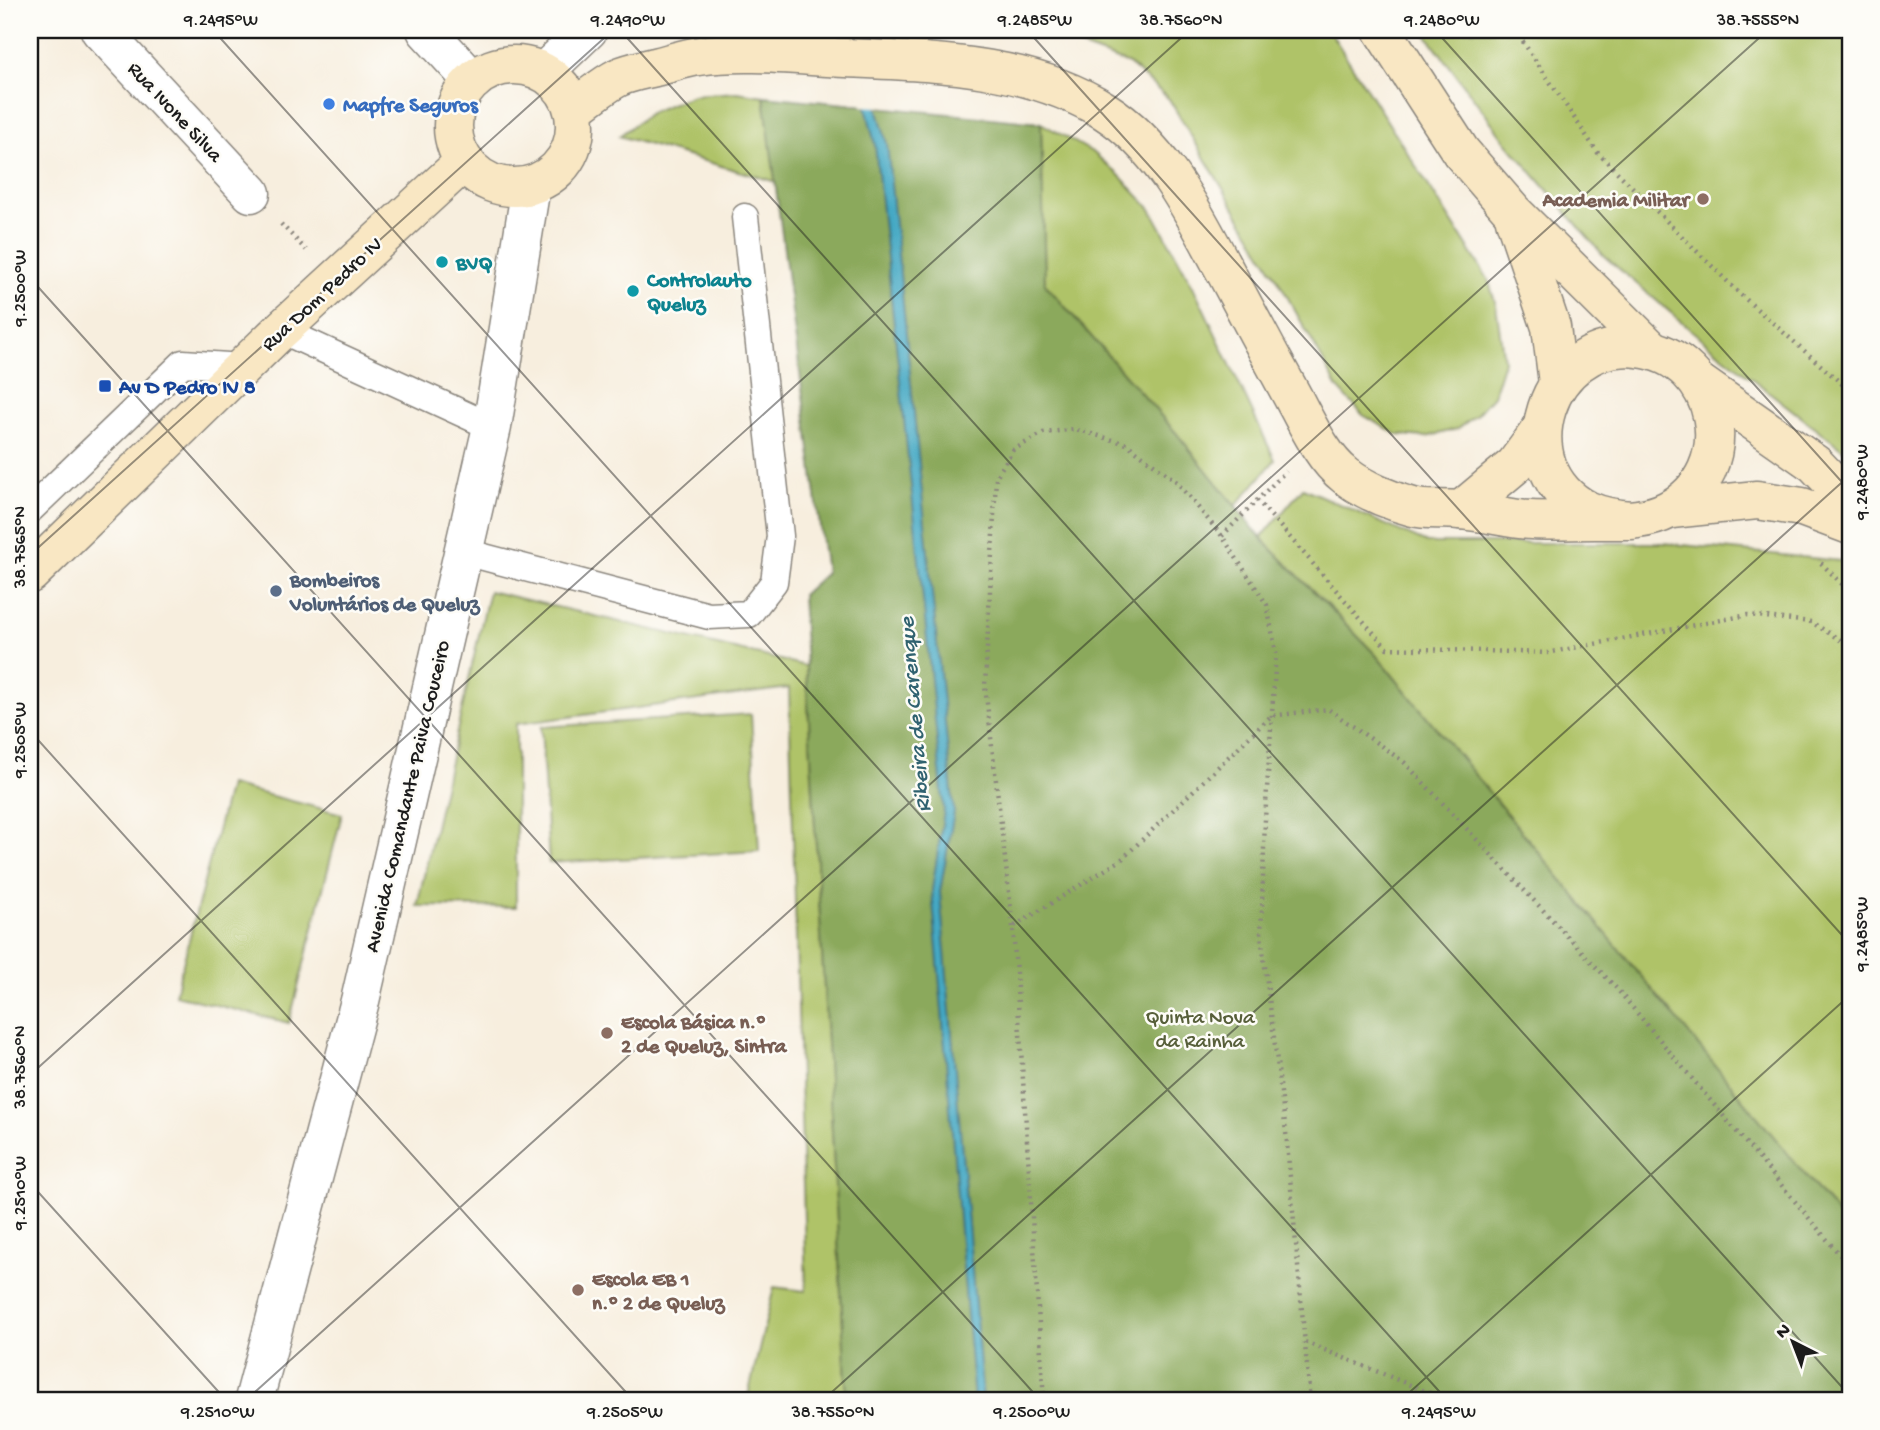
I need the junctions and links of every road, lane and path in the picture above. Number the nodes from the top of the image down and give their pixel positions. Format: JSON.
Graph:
{"nodes":[{"id":1,"x":100,"y":30,"type":"edge"},
{"id":2,"x":425,"y":30,"type":"edge"},
{"id":3,"x":588,"y":30,"type":"edge"},
{"id":4,"x":1381,"y":30,"type":"edge"},
{"id":5,"x":1515,"y":30,"type":"edge"},
{"id":6,"x":544,"y":72,"type":"junction"},
{"id":7,"x":472,"y":81,"type":"junction"},
{"id":8,"x":574,"y":108,"type":"junction"},
{"id":9,"x":464,"y":162,"type":"junction"},
{"id":10,"x":531,"y":186,"type":"junction"},
{"id":11,"x":251,"y":193,"type":"joint"},
{"id":12,"x":1512,"y":211,"type":"junction"},
{"id":13,"x":745,"y":217,"type":"dead end"},
{"id":14,"x":334,"y":279,"type":"junction"},
{"id":15,"x":281,"y":330,"type":"junction"},
{"id":16,"x":1652,"y":350,"type":"junction"},
{"id":17,"x":243,"y":367,"type":"junction"},
{"id":18,"x":1698,"y":382,"type":"junction"},
{"id":19,"x":1558,"y":383,"type":"junction"},
{"id":20,"x":1850,"y":391,"type":"edge"},
{"id":21,"x":492,"y":427,"type":"junction"},
{"id":22,"x":1542,"y":428,"type":"junction"},
{"id":23,"x":1316,"y":441,"type":"junction"},
{"id":24,"x":1257,"y":500,"type":"junction"},
{"id":25,"x":1850,"y":500,"type":"edge"},
{"id":26,"x":1671,"y":509,"type":"junction"},
{"id":27,"x":30,"y":510,"type":"edge"},
{"id":28,"x":1461,"y":510,"type":"junction"},
{"id":29,"x":1632,"y":520,"type":"junction"},
{"id":30,"x":1850,"y":525,"type":"edge"},
{"id":31,"x":1222,"y":536,"type":"junction"},
{"id":32,"x":461,"y":551,"type":"junction"},
{"id":33,"x":30,"y":574,"type":"edge"},
{"id":34,"x":1850,"y":646,"type":"edge"},
{"id":35,"x":1271,"y":716,"type":"junction"},
{"id":36,"x":1013,"y":927,"type":"junction"},
{"id":37,"x":1850,"y":1267,"type":"edge"},
{"id":38,"x":1305,"y":1342,"type":"junction"},
{"id":39,"x":254,"y":1400,"type":"edge"},
{"id":40,"x":1044,"y":1400,"type":"edge"},
{"id":41,"x":1310,"y":1400,"type":"edge"},
{"id":42,"x":1447,"y":1400,"type":"edge"}],
"edges":[{"from":1,"to":11,"type":"street","name":"Rua Ivone Silva"},
{"from":2,"to":7,"type":"street"},
{"from":3,"to":6,"type":"street"},
{"from":4,"to":12,"type":"street"},
{"from":5,"to":20,"type":"path"},
{"from":6,"to":7,"type":"street"},
{"from":6,"to":8,"type":"street"},
{"from":7,"to":9,"type":"street"},
{"from":8,"to":10,"type":"street"},
{"from":8,"to":23,"type":"street"},
{"from":9,"to":10,"type":"street"},
{"from":9,"to":14,"type":"street","name":"Rua Dom Pedro IV"},
{"from":10,"to":21,"type":"street","name":"Avenida Comandante Paiva Couceiro"},
{"from":11,"to":14,"type":"path"},
{"from":12,"to":16,"type":"street"},
{"from":12,"to":19,"type":"street"},
{"from":13,"to":32,"type":"lane"},
{"from":14,"to":15,"type":"street","name":"Rua Dom Pedro IV"},
{"from":15,"to":17,"type":"street","name":"Rua Dom Pedro IV"},
{"from":15,"to":21,"type":"lane"},
{"from":16,"to":18,"type":"street"},
{"from":16,"to":19,"type":"street"},
{"from":17,"to":27,"type":"lane"},
{"from":17,"to":33,"type":"street","name":"Rua Dom Pedro IV"},
{"from":18,"to":25,"type":"street"},
{"from":18,"to":26,"type":"street"},
{"from":19,"to":22,"type":"street"},
{"from":21,"to":32,"type":"street","name":"Avenida Comandante Paiva Couceiro"},
{"from":22,"to":28,"type":"street"},
{"from":22,"to":29,"type":"street"},
{"from":23,"to":24,"type":"path"},
{"from":23,"to":28,"type":"street"},
{"from":24,"to":31,"type":"path"},
{"from":24,"to":34,"type":"path"},
{"from":26,"to":29,"type":"street"},
{"from":26,"to":30,"type":"street"},
{"from":28,"to":29,"type":"street"},
{"from":31,"to":35,"type":"path"},
{"from":31,"to":36,"type":"path"},
{"from":32,"to":39,"type":"street","name":"Avenida Comandante Paiva Couceiro"},
{"from":35,"to":36,"type":"path"},
{"from":35,"to":37,"type":"path"},
{"from":35,"to":38,"type":"path"},
{"from":36,"to":40,"type":"path"},
{"from":38,"to":41,"type":"path"},
{"from":38,"to":42,"type":"path"}]}
